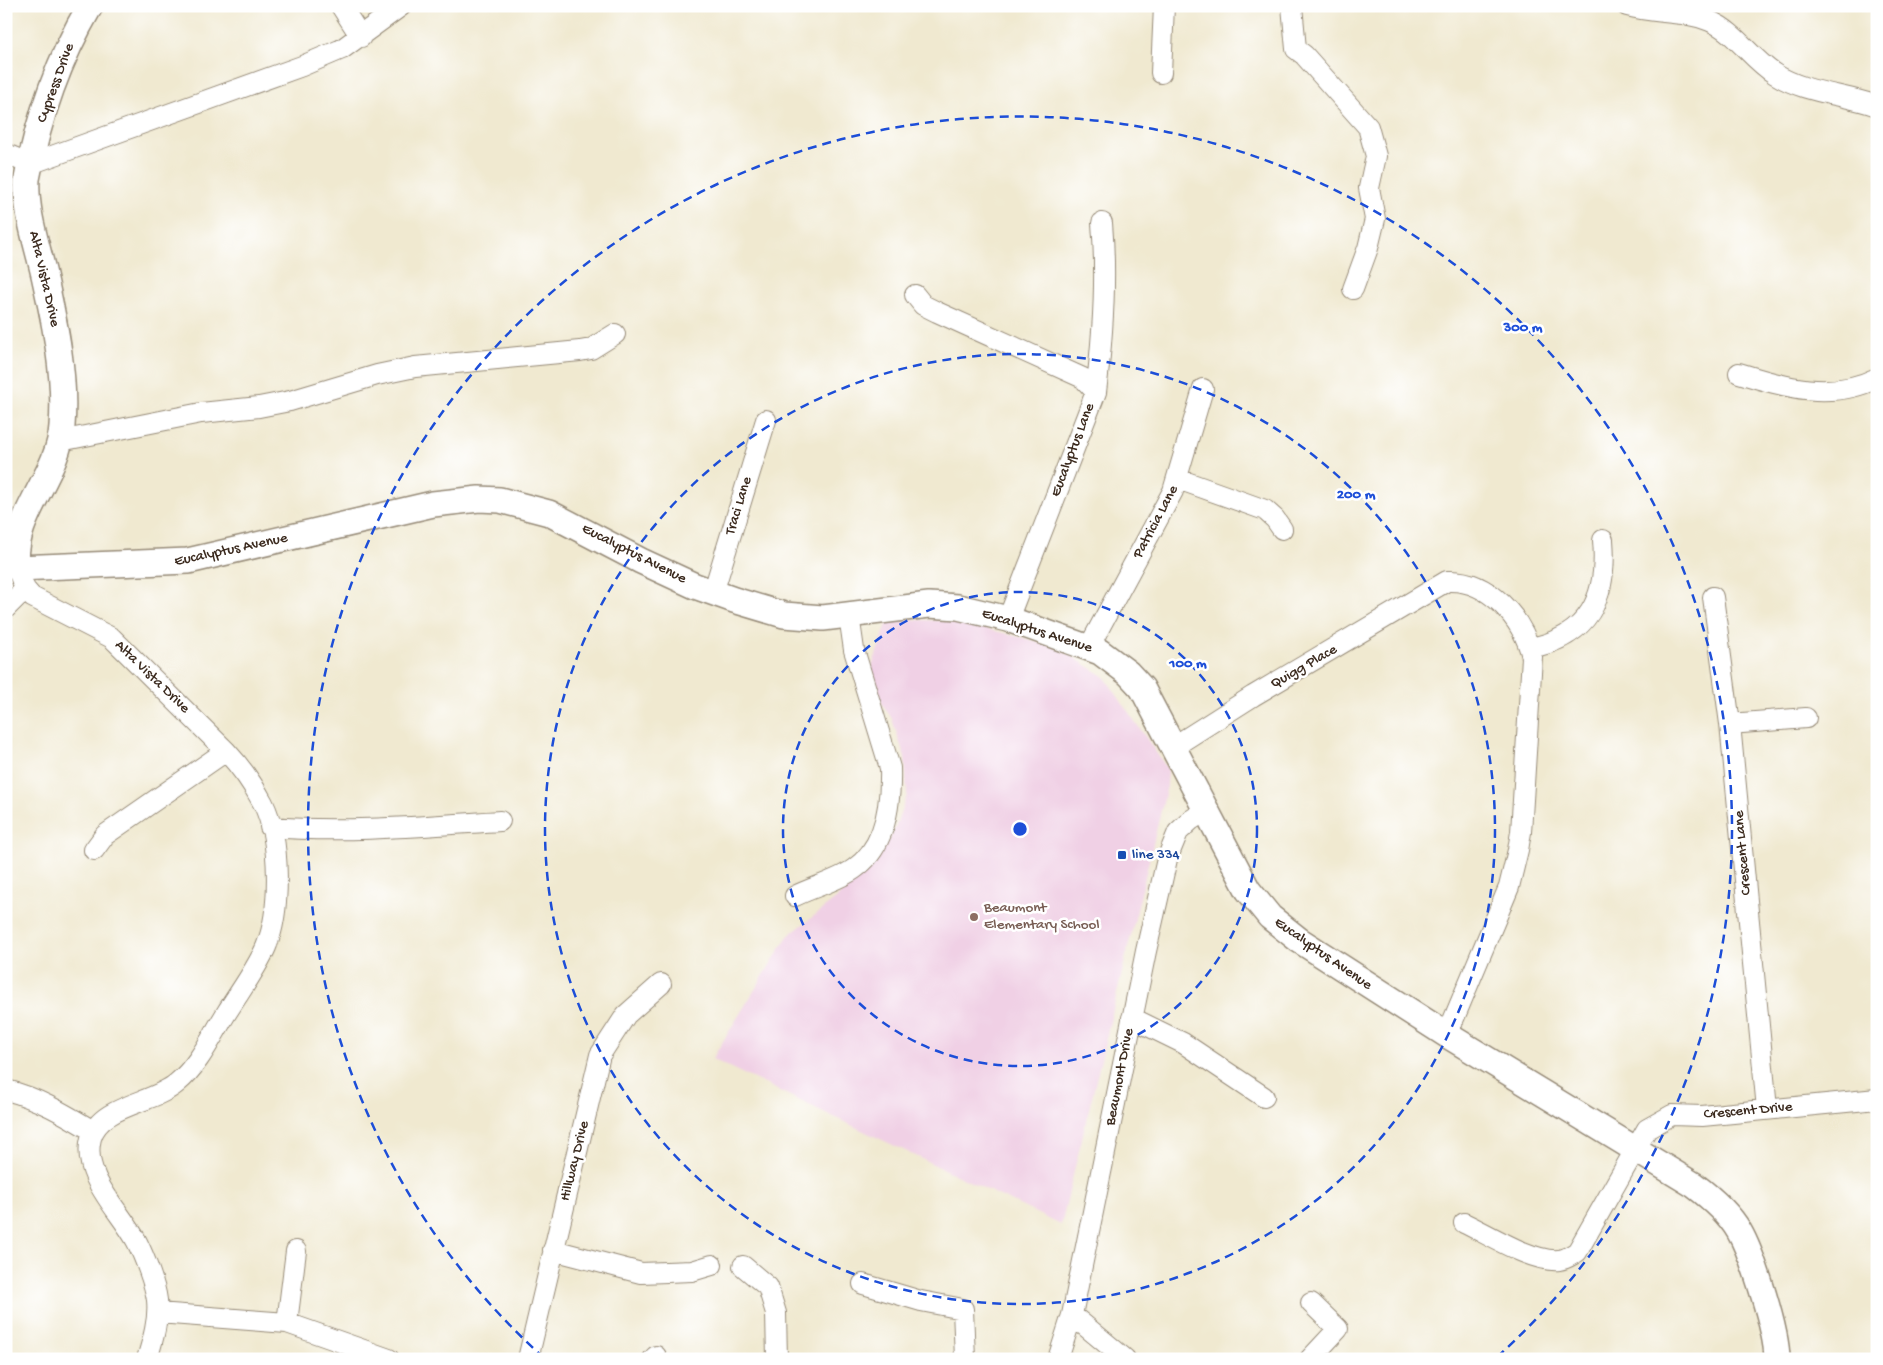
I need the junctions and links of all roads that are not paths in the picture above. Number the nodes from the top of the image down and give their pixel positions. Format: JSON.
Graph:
{"nodes":[{"id":1,"x":90,"y":6,"type":"edge"},
{"id":2,"x":341,"y":6,"type":"edge"},
{"id":3,"x":400,"y":6,"type":"edge"},
{"id":4,"x":1164,"y":6,"type":"edge"},
{"id":5,"x":1292,"y":6,"type":"edge"},
{"id":6,"x":1627,"y":6,"type":"edge"},
{"id":7,"x":360,"y":37,"type":"junction"},
{"id":8,"x":1162,"y":73,"type":"dead end"},
{"id":9,"x":1872,"y":99,"type":"edge"},
{"id":10,"x":6,"y":154,"type":"edge"},
{"id":11,"x":30,"y":164,"type":"junction"},
{"id":12,"x":1102,"y":223,"type":"dead end"},
{"id":13,"x":1353,"y":289,"type":"dead end"},
{"id":14,"x":914,"y":295,"type":"dead end"},
{"id":15,"x":615,"y":334,"type":"dead end"},
{"id":16,"x":1739,"y":374,"type":"dead end"},
{"id":17,"x":1877,"y":378,"type":"edge"},
{"id":18,"x":1203,"y":389,"type":"dead end"},
{"id":19,"x":1096,"y":392,"type":"junction"},
{"id":20,"x":766,"y":420,"type":"dead end"},
{"id":21,"x":60,"y":441,"type":"junction"},
{"id":22,"x":1178,"y":479,"type":"junction"},
{"id":23,"x":1282,"y":529,"type":"dead end"},
{"id":24,"x":1603,"y":540,"type":"dead end"},
{"id":25,"x":16,"y":575,"type":"edge"},
{"id":26,"x":713,"y":592,"type":"junction"},
{"id":27,"x":1713,"y":597,"type":"dead end"},
{"id":28,"x":6,"y":608,"type":"edge"},
{"id":29,"x":849,"y":614,"type":"junction"},
{"id":30,"x":1008,"y":619,"type":"junction"},
{"id":31,"x":1089,"y":647,"type":"junction"},
{"id":32,"x":1530,"y":648,"type":"junction"},
{"id":33,"x":1806,"y":718,"type":"dead end"},
{"id":34,"x":1730,"y":724,"type":"junction"},
{"id":35,"x":1173,"y":747,"type":"junction"},
{"id":36,"x":226,"y":751,"type":"junction"},
{"id":37,"x":1207,"y":810,"type":"junction"},
{"id":38,"x":500,"y":821,"type":"dead end"},
{"id":39,"x":270,"y":828,"type":"junction"},
{"id":40,"x":94,"y":850,"type":"dead end"},
{"id":41,"x":795,"y":896,"type":"dead end"},
{"id":42,"x":661,"y":984,"type":"dead end"},
{"id":43,"x":1132,"y":1018,"type":"junction"},
{"id":44,"x":1447,"y":1035,"type":"junction"},
{"id":45,"x":6,"y":1090,"type":"edge"},
{"id":46,"x":1264,"y":1097,"type":"dead end"},
{"id":47,"x":1877,"y":1099,"type":"edge"},
{"id":48,"x":1767,"y":1109,"type":"junction"},
{"id":49,"x":93,"y":1131,"type":"junction"},
{"id":50,"x":1634,"y":1149,"type":"junction"},
{"id":51,"x":1464,"y":1223,"type":"dead end"},
{"id":52,"x":296,"y":1250,"type":"dead end"},
{"id":53,"x":553,"y":1250,"type":"junction"},
{"id":54,"x":712,"y":1265,"type":"dead end"},
{"id":55,"x":743,"y":1266,"type":"dead end"},
{"id":56,"x":864,"y":1284,"type":"dead end"},
{"id":57,"x":1312,"y":1304,"type":"dead end"},
{"id":58,"x":158,"y":1313,"type":"junction"},
{"id":59,"x":1072,"y":1314,"type":"junction"},
{"id":60,"x":288,"y":1323,"type":"junction"},
{"id":61,"x":147,"y":1359,"type":"edge"},
{"id":62,"x":389,"y":1359,"type":"edge"},
{"id":63,"x":528,"y":1359,"type":"edge"},
{"id":64,"x":777,"y":1359,"type":"edge"},
{"id":65,"x":966,"y":1359,"type":"edge"},
{"id":66,"x":1058,"y":1359,"type":"edge"},
{"id":67,"x":1125,"y":1359,"type":"edge"},
{"id":68,"x":1310,"y":1359,"type":"edge"},
{"id":69,"x":1777,"y":1359,"type":"edge"}],
"edges":[{"from":1,"to":11,"type":"main road","name":"Cypress Drive"},
{"from":2,"to":7,"type":"street"},
{"from":3,"to":7,"type":"street"},
{"from":4,"to":8,"type":"street"},
{"from":5,"to":13,"type":"street"},
{"from":6,"to":9,"type":"street"},
{"from":7,"to":11,"type":"street"},
{"from":10,"to":11,"type":"street"},
{"from":11,"to":21,"type":"main road","name":"Alta Vista Drive"},
{"from":12,"to":19,"type":"street"},
{"from":14,"to":19,"type":"street","name":"Eucalyptus Lane"},
{"from":15,"to":21,"type":"street"},
{"from":16,"to":17,"type":"street"},
{"from":18,"to":22,"type":"street","name":"Patricia Lane"},
{"from":19,"to":30,"type":"street","name":"Eucalyptus Lane"},
{"from":20,"to":26,"type":"street","name":"Traci Lane"},
{"from":21,"to":25,"type":"main road","name":"Alta Vista Drive"},
{"from":22,"to":23,"type":"street"},
{"from":22,"to":31,"type":"street","name":"Patricia Lane"},
{"from":24,"to":32,"type":"street"},
{"from":25,"to":26,"type":"main road","name":"Eucalyptus Avenue"},
{"from":25,"to":28,"type":"street"},
{"from":25,"to":36,"type":"street","name":"Alta Vista Drive"},
{"from":26,"to":29,"type":"main road","name":"Eucalyptus Avenue"},
{"from":27,"to":34,"type":"street","name":"Crescent Lane"},
{"from":29,"to":30,"type":"main road","name":"Eucalyptus Avenue"},
{"from":29,"to":41,"type":"street"},
{"from":30,"to":31,"type":"main road","name":"Eucalyptus Avenue"},
{"from":31,"to":35,"type":"main road","name":"Eucalyptus Avenue"},
{"from":32,"to":35,"type":"street","name":"Quigg Place"},
{"from":32,"to":44,"type":"street"},
{"from":33,"to":34,"type":"street"},
{"from":34,"to":48,"type":"street","name":"Crescent Lane"},
{"from":35,"to":37,"type":"main road","name":"Eucalyptus Avenue"},
{"from":36,"to":39,"type":"street","name":"Alta Vista Drive"},
{"from":36,"to":40,"type":"street"},
{"from":37,"to":43,"type":"street","name":"Beaumont Drive"},
{"from":37,"to":44,"type":"main road","name":"Eucalyptus Avenue"},
{"from":38,"to":39,"type":"street"},
{"from":39,"to":49,"type":"street","name":"Alta Vista Drive"},
{"from":42,"to":53,"type":"street","name":"Hillway Drive"},
{"from":43,"to":46,"type":"street"},
{"from":43,"to":59,"type":"street","name":"Beaumont Drive"},
{"from":44,"to":50,"type":"main road","name":"Eucalyptus Avenue"},
{"from":45,"to":49,"type":"street"},
{"from":47,"to":48,"type":"street","name":"Crescent Drive"},
{"from":48,"to":50,"type":"street","name":"Crescent Drive"},
{"from":49,"to":58,"type":"street"},
{"from":50,"to":51,"type":"street","name":"Crescent Drive"},
{"from":50,"to":69,"type":"main road","name":"Eucalyptus Avenue"},
{"from":52,"to":60,"type":"street"},
{"from":53,"to":54,"type":"street"},
{"from":53,"to":63,"type":"street","name":"Hillway Drive"},
{"from":55,"to":64,"type":"street"},
{"from":56,"to":65,"type":"street"},
{"from":57,"to":68,"type":"street"},
{"from":58,"to":60,"type":"street"},
{"from":58,"to":61,"type":"street"},
{"from":59,"to":66,"type":"street","name":"Beaumont Drive"},
{"from":59,"to":67,"type":"street"},
{"from":60,"to":62,"type":"street"}]}
